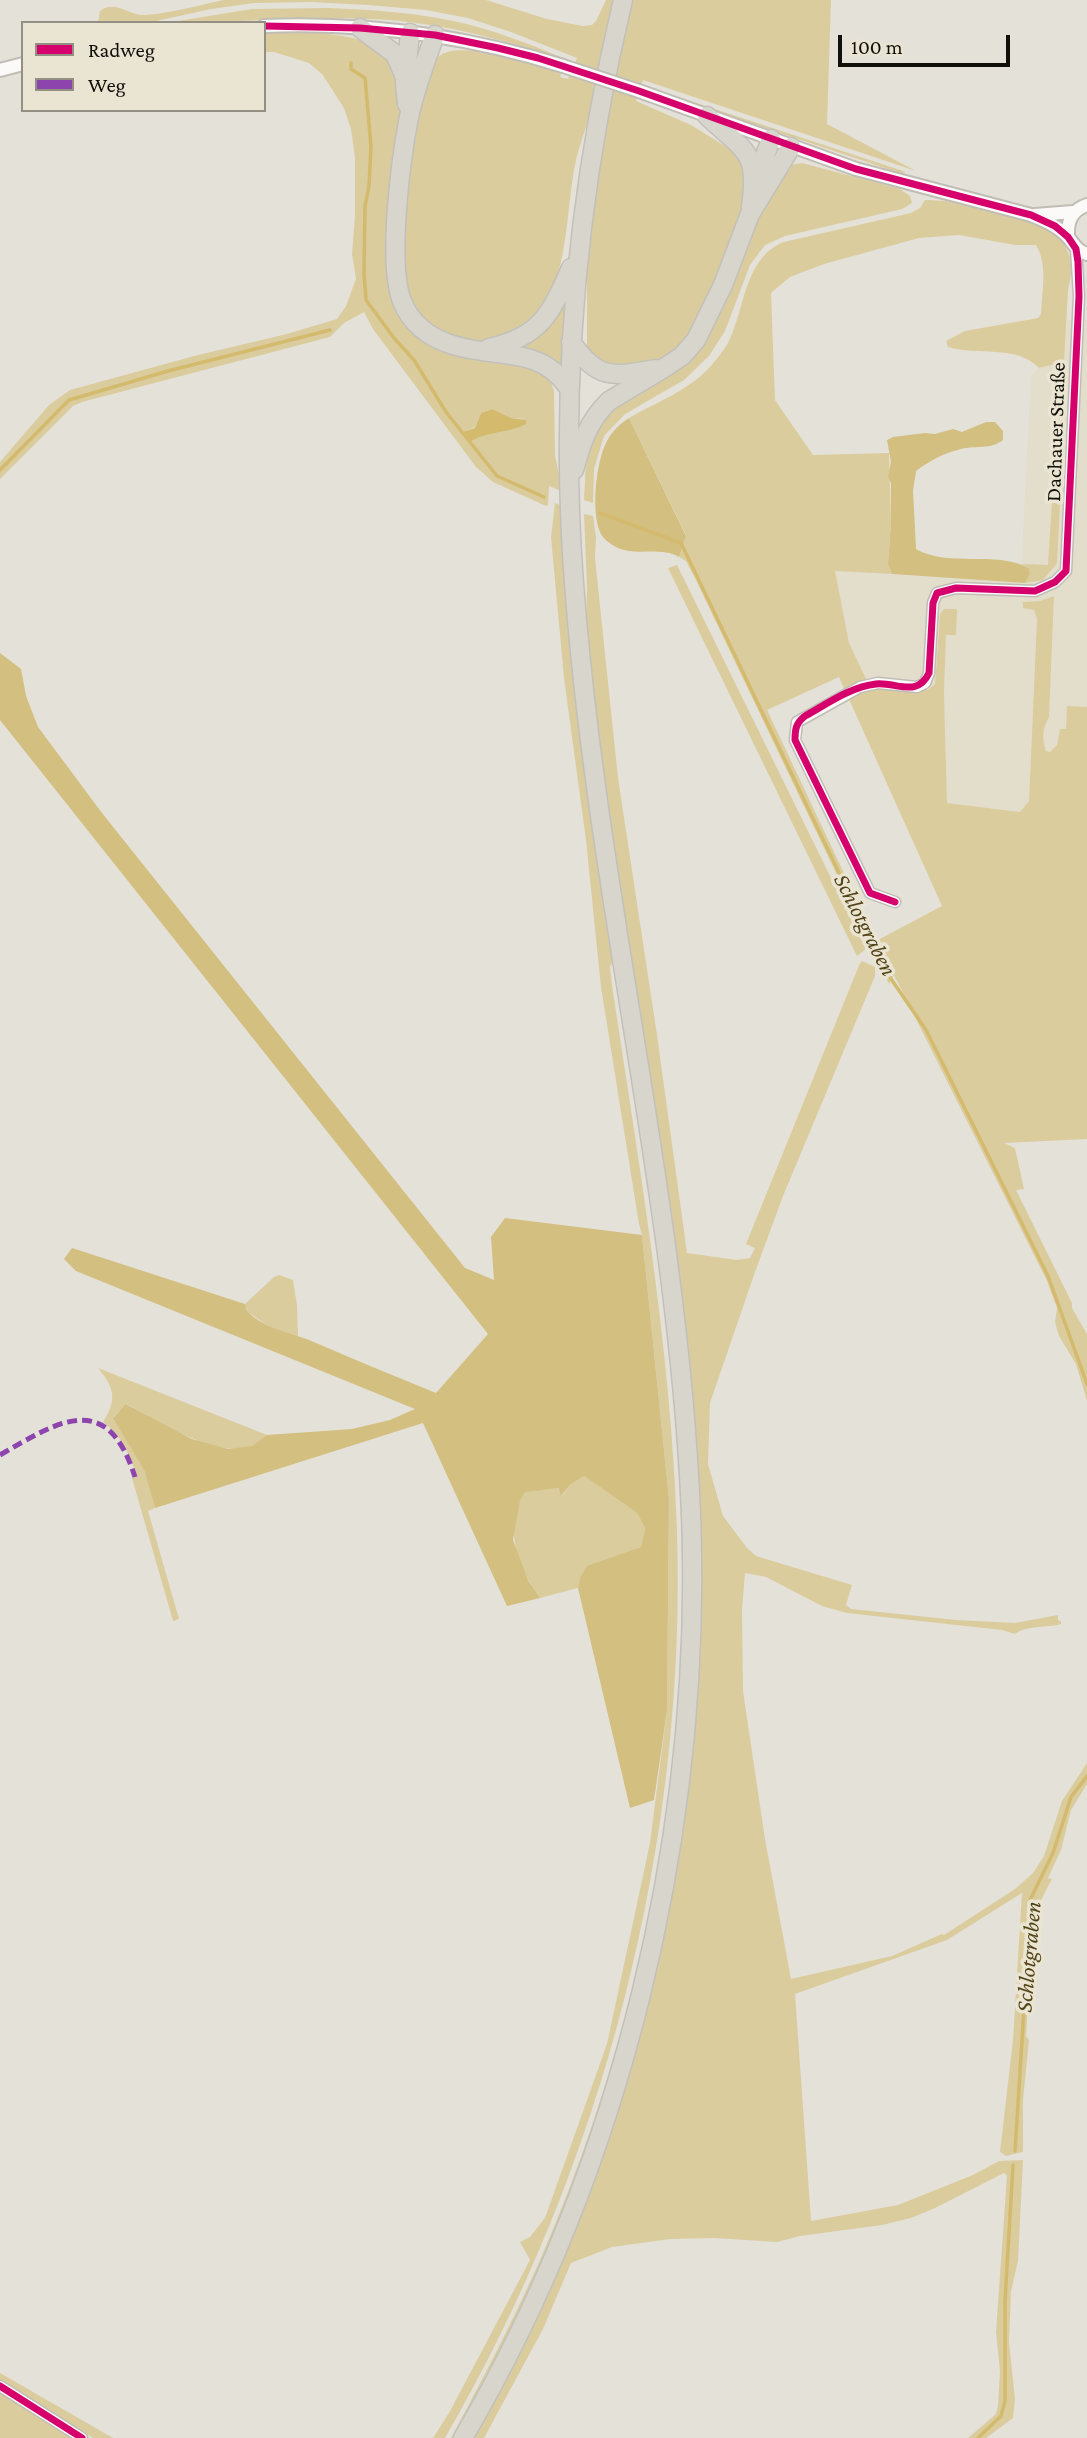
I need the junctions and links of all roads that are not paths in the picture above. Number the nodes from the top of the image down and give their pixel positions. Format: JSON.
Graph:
{"nodes":[{"id":1,"x":623,"y":0,"type":"edge"},
{"id":2,"x":266,"y":26,"type":"edge"},
{"id":3,"x":360,"y":28,"type":"junction"},
{"id":4,"x":410,"y":33,"type":"junction"},
{"id":5,"x":435,"y":35,"type":"junction"},
{"id":6,"x":21,"y":65,"type":"edge"},
{"id":7,"x":0,"y":70,"type":"edge"},
{"id":8,"x":405,"y":83,"type":"junction"},
{"id":9,"x":707,"y":116,"type":"junction"},
{"id":10,"x":409,"y":118,"type":"junction"},
{"id":11,"x":771,"y":139,"type":"junction"},
{"id":12,"x":790,"y":147,"type":"junction"},
{"id":13,"x":754,"y":186,"type":"junction"},
{"id":14,"x":1087,"y":205,"type":"edge"},
{"id":15,"x":1073,"y":212,"type":"junction"},
{"id":16,"x":750,"y":214,"type":"junction"},
{"id":17,"x":1031,"y":215,"type":"junction"},
{"id":18,"x":1068,"y":237,"type":"junction"},
{"id":19,"x":1081,"y":251,"type":"edge"},
{"id":20,"x":578,"y":252,"type":"junction"},
{"id":21,"x":1087,"y":276,"type":"edge"},
{"id":22,"x":1079,"y":296,"type":"junction"},
{"id":23,"x":571,"y":342,"type":"junction"},
{"id":24,"x":479,"y":351,"type":"junction"},
{"id":25,"x":664,"y":368,"type":"junction"},
{"id":26,"x":568,"y":387,"type":"junction"},
{"id":27,"x":569,"y":484,"type":"junction"},
{"id":28,"x":895,"y":902,"type":"dead end"},
{"id":29,"x":0,"y":2386,"type":"edge"},
{"id":30,"x":82,"y":2438,"type":"edge"},
{"id":31,"x":463,"y":2438,"type":"edge"}],
"edges":[{"from":1,"to":20,"type":"highway"},
{"from":2,"to":3,"type":"street","name":"Dachauer Straße"},
{"from":3,"to":4,"type":"street","name":"Dachauer Straße"},
{"from":3,"to":8,"type":"highway"},
{"from":4,"to":5,"type":"street","name":"Dachauer Straße"},
{"from":4,"to":8,"type":"highway"},
{"from":5,"to":9,"type":"street","name":"Dachauer Straße","bridge":true},
{"from":5,"to":10,"type":"highway"},
{"from":6,"to":7,"type":"street"},
{"from":8,"to":10,"type":"highway"},
{"from":9,"to":11,"type":"street","name":"Dachauer Straße"},
{"from":9,"to":13,"type":"highway"},
{"from":10,"to":24,"type":"highway"},
{"from":11,"to":12,"type":"street","name":"Dachauer Straße"},
{"from":11,"to":13,"type":"highway"},
{"from":12,"to":16,"type":"highway"},
{"from":12,"to":17,"type":"street","name":"Dachauer Straße"},
{"from":13,"to":16,"type":"highway"},
{"from":14,"to":15,"type":"street","name":"Dachauer Straße"},
{"from":15,"to":17,"type":"street","name":"Dachauer Straße"},
{"from":15,"to":18,"type":"street"},
{"from":16,"to":25,"type":"highway"},
{"from":17,"to":18,"type":"street","name":"Dachauer Straße"},
{"from":18,"to":19,"type":"street","name":"Dachauer Straße"},
{"from":19,"to":22,"type":"street","name":"Dachauer Straße"},
{"from":20,"to":23,"type":"highway"},
{"from":20,"to":24,"type":"highway"},
{"from":21,"to":22,"type":"street","name":"Dachauer Straße"},
{"from":22,"to":28,"type":"street","name":"Dachauer Straße"},
{"from":23,"to":25,"type":"highway"},
{"from":23,"to":26,"type":"highway"},
{"from":24,"to":26,"type":"highway"},
{"from":25,"to":27,"type":"highway"},
{"from":26,"to":27,"type":"highway"},
{"from":27,"to":31,"type":"highway"},
{"from":29,"to":30,"type":"street"}]}
